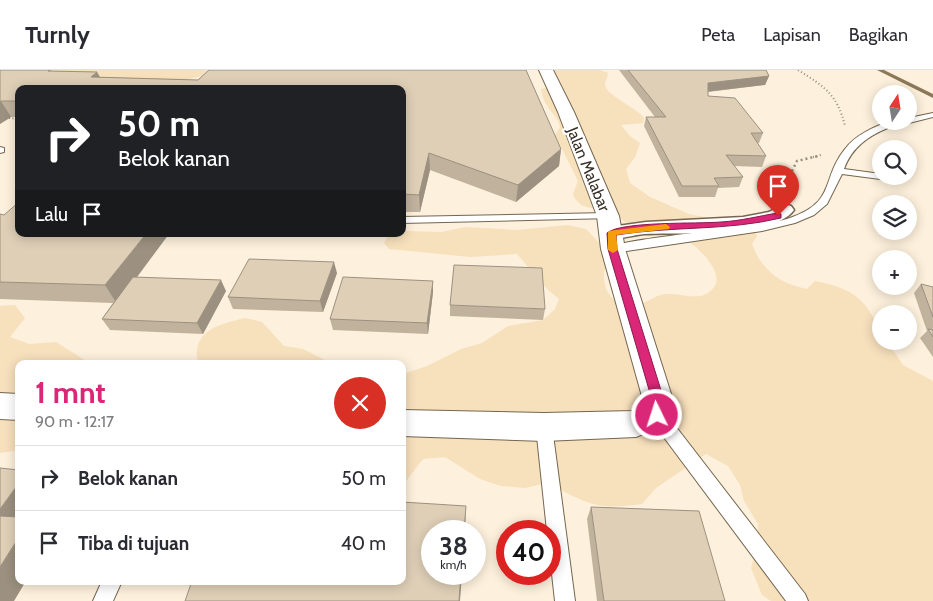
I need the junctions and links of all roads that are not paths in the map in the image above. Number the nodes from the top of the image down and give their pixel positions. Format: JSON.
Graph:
{"nodes":[{"id":1,"x":546,"y":70,"type":"edge"},
{"id":2,"x":933,"y":115,"type":"edge"},
{"id":3,"x":918,"y":118,"type":"edge"},
{"id":4,"x":881,"y":130,"type":"edge"},
{"id":5,"x":840,"y":171,"type":"junction"},
{"id":6,"x":872,"y":176,"type":"edge"},
{"id":7,"x":784,"y":210,"type":"road end"},
{"id":8,"x":406,"y":220,"type":"edge"},
{"id":9,"x":611,"y":233,"type":"junction"},
{"id":10,"x":0,"y":406,"type":"edge"},
{"id":11,"x":15,"y":407,"type":"edge"},
{"id":12,"x":657,"y":415,"type":"junction"},
{"id":13,"x":406,"y":423,"type":"edge"},
{"id":14,"x":544,"y":427,"type":"junction"},
{"id":15,"x":110,"y":585,"type":"edge"},
{"id":16,"x":103,"y":601,"type":"edge"},
{"id":17,"x":565,"y":601,"type":"edge"},
{"id":18,"x":798,"y":601,"type":"edge"}],
"edges":[{"from":1,"to":9,"type":"street","name":"Jalan Malabar"},
{"from":2,"to":3,"type":"lane"},
{"from":4,"to":5,"type":"lane"},
{"from":5,"to":6,"type":"lane"},
{"from":5,"to":9,"type":"lane"},
{"from":7,"to":9,"type":"street"},
{"from":8,"to":9,"type":"lane"},
{"from":9,"to":12,"type":"street","name":"Jalan Malabar"},
{"from":10,"to":11,"type":"street"},
{"from":12,"to":14,"type":"street"},
{"from":12,"to":18,"type":"lane"},
{"from":13,"to":14,"type":"street"},
{"from":14,"to":17,"type":"lane"},
{"from":15,"to":16,"type":"lane"}]}
